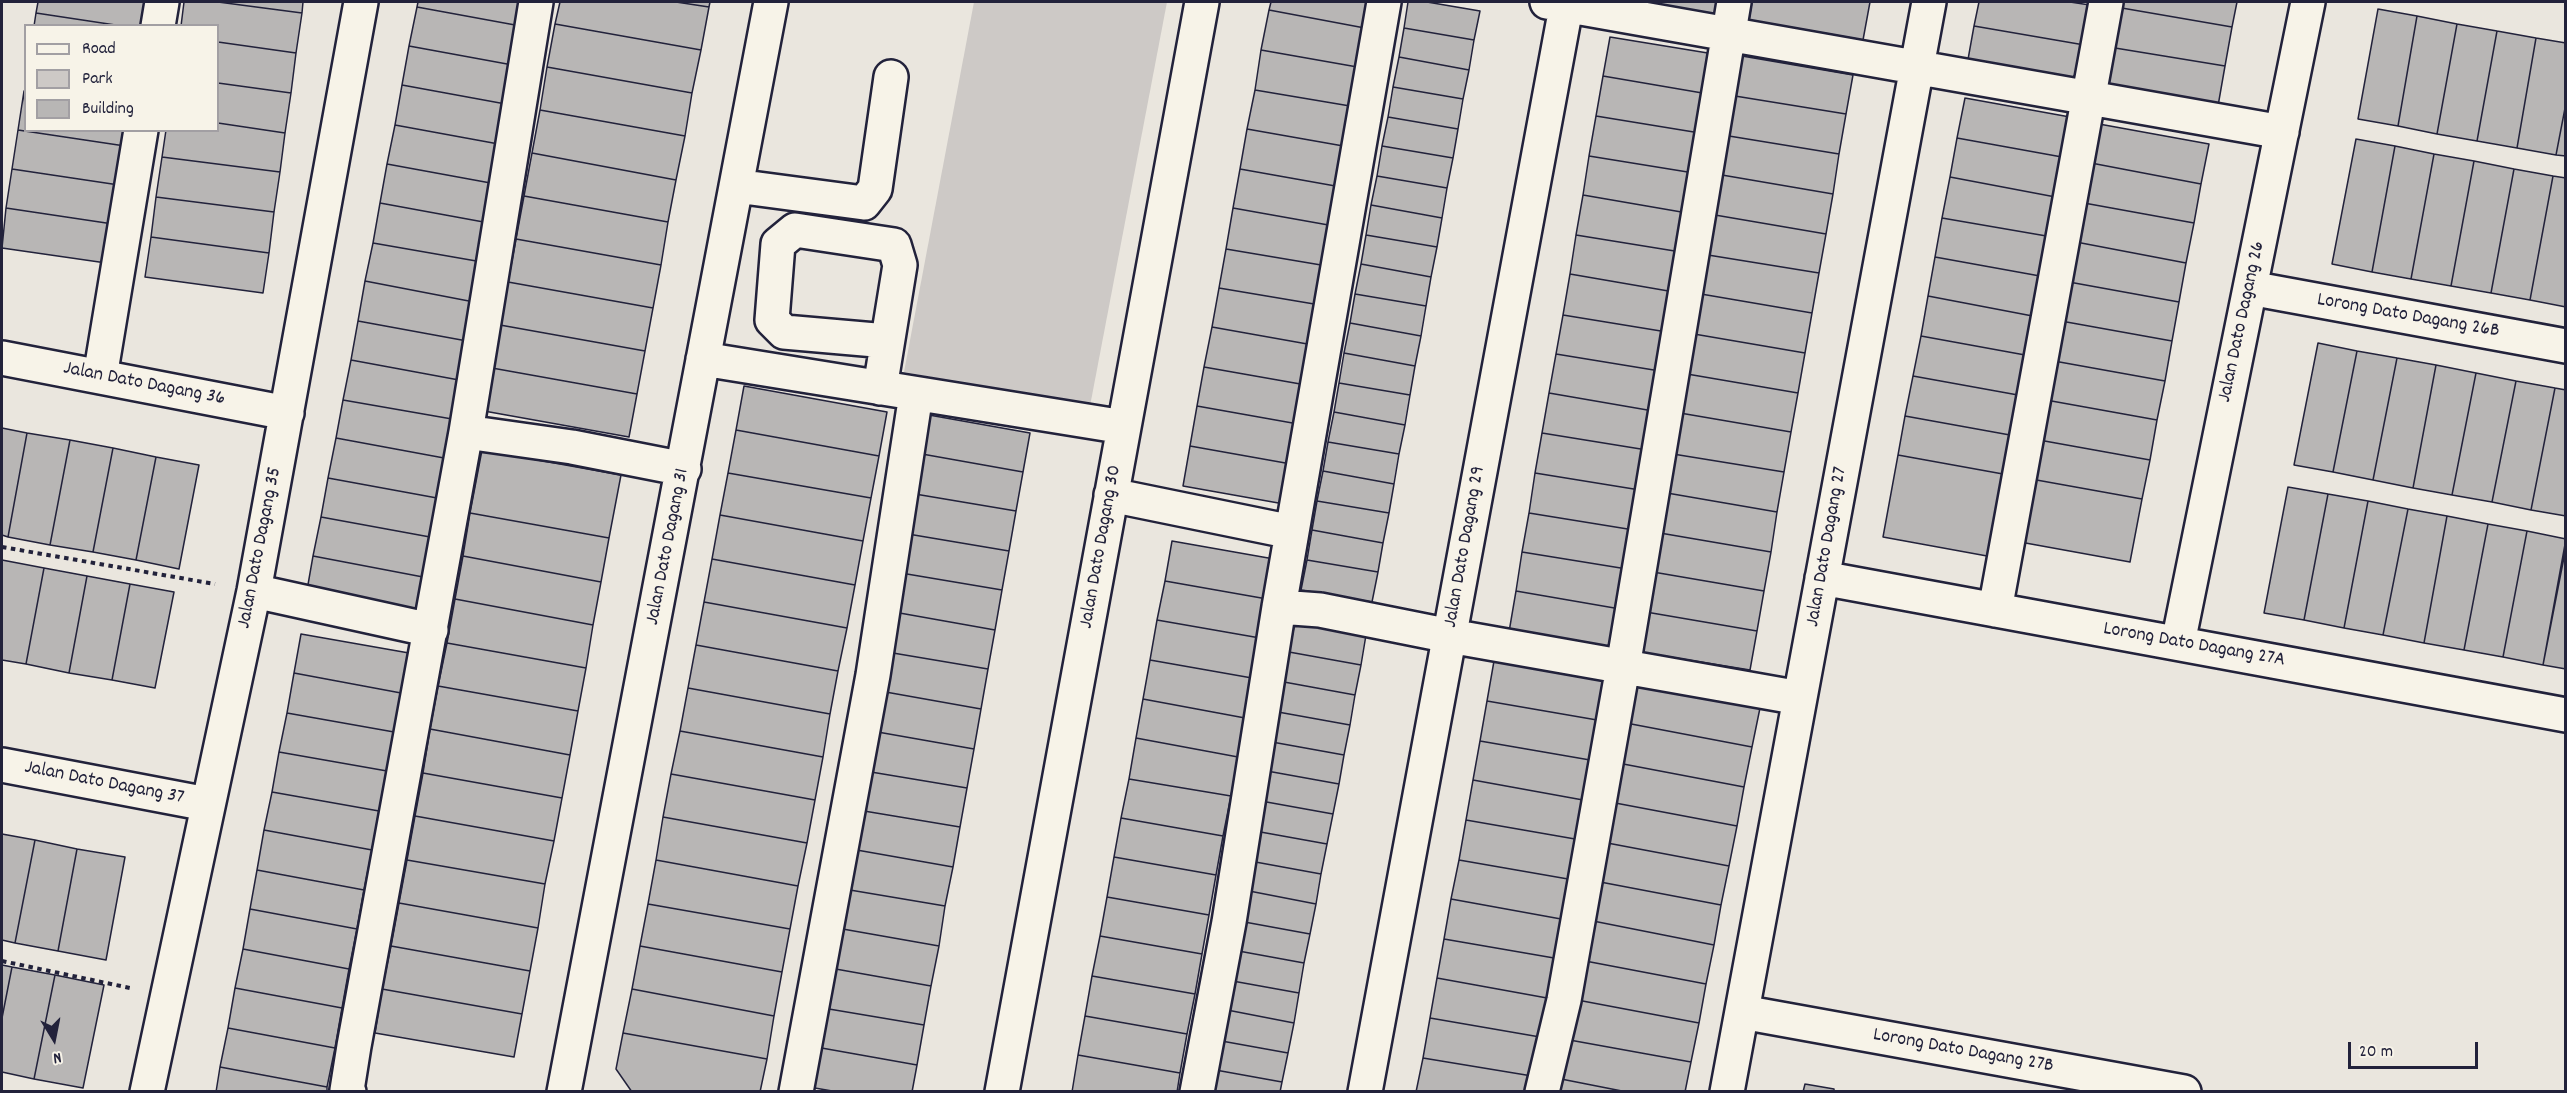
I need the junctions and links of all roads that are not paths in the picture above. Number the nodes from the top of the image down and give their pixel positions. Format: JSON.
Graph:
{"nodes":[{"id":1,"x":162,"y":2,"type":"edge"},
{"id":2,"x":361,"y":2,"type":"edge"},
{"id":3,"x":536,"y":2,"type":"edge"},
{"id":4,"x":771,"y":2,"type":"edge"},
{"id":5,"x":1202,"y":2,"type":"edge"},
{"id":6,"x":1384,"y":2,"type":"edge"},
{"id":7,"x":1734,"y":2,"type":"edge"},
{"id":8,"x":1929,"y":2,"type":"edge"},
{"id":9,"x":2106,"y":2,"type":"edge"},
{"id":10,"x":2308,"y":2,"type":"edge"},
{"id":11,"x":1560,"y":3,"type":"edge"},
{"id":12,"x":158,"y":24,"type":"edge"},
{"id":13,"x":1728,"y":34,"type":"junction"},
{"id":14,"x":1917,"y":67,"type":"junction"},
{"id":15,"x":891,"y":77,"type":"dead end"},
{"id":16,"x":2089,"y":98,"type":"junction"},
{"id":17,"x":141,"y":132,"type":"edge"},
{"id":18,"x":2282,"y":132,"type":"junction"},
{"id":19,"x":736,"y":186,"type":"junction"},
{"id":20,"x":2250,"y":288,"type":"junction"},
{"id":21,"x":887,"y":341,"type":"junction"},
{"id":22,"x":2565,"y":346,"type":"edge"},
{"id":23,"x":2,"y":358,"type":"edge"},
{"id":24,"x":703,"y":359,"type":"junction"},
{"id":25,"x":100,"y":377,"type":"junction"},
{"id":26,"x":880,"y":388,"type":"junction"},
{"id":27,"x":916,"y":394,"type":"junction"},
{"id":28,"x":287,"y":413,"type":"junction"},
{"id":29,"x":1124,"y":427,"type":"junction"},
{"id":30,"x":466,"y":432,"type":"junction"},
{"id":31,"x":684,"y":469,"type":"junction"},
{"id":32,"x":1111,"y":495,"type":"junction"},
{"id":33,"x":1292,"y":532,"type":"junction"},
{"id":34,"x":1822,"y":578,"type":"junction"},
{"id":35,"x":254,"y":591,"type":"junction"},
{"id":36,"x":1279,"y":607,"type":"junction"},
{"id":37,"x":1995,"y":610,"type":"junction"},
{"id":38,"x":431,"y":630,"type":"junction"},
{"id":39,"x":1450,"y":636,"type":"junction"},
{"id":40,"x":2178,"y":644,"type":"junction"},
{"id":41,"x":1623,"y":667,"type":"junction"},
{"id":42,"x":1800,"y":698,"type":"junction"},
{"id":43,"x":2565,"y":715,"type":"edge"},
{"id":44,"x":2,"y":765,"type":"edge"},
{"id":45,"x":207,"y":804,"type":"junction"},
{"id":46,"x":1742,"y":1012,"type":"junction"},
{"id":47,"x":147,"y":1092,"type":"edge"},
{"id":48,"x":349,"y":1092,"type":"edge"},
{"id":49,"x":564,"y":1092,"type":"edge"},
{"id":50,"x":796,"y":1092,"type":"edge"},
{"id":51,"x":1002,"y":1092,"type":"edge"},
{"id":52,"x":1197,"y":1092,"type":"edge"},
{"id":53,"x":1365,"y":1092,"type":"edge"},
{"id":54,"x":1542,"y":1092,"type":"edge"},
{"id":55,"x":1727,"y":1092,"type":"edge"},
{"id":56,"x":2184,"y":1092,"type":"edge"}],
"edges":[{"from":1,"to":12,"type":"street"},
{"from":2,"to":28,"type":"street","name":"Jalan Dato Dagang 35"},
{"from":3,"to":30,"type":"street"},
{"from":4,"to":19,"type":"street","name":"Jalan Dato Dagang 31"},
{"from":5,"to":29,"type":"street","name":"Jalan Dato Dagang 30"},
{"from":6,"to":33,"type":"street"},
{"from":7,"to":13,"type":"street"},
{"from":8,"to":14,"type":"street","name":"Jalan Dato Dagang 27"},
{"from":9,"to":16,"type":"street"},
{"from":10,"to":18,"type":"street","name":"Jalan Dato Dagang 26"},
{"from":11,"to":13,"type":"street"},
{"from":11,"to":39,"type":"street","name":"Jalan Dato Dagang 29"},
{"from":13,"to":14,"type":"street"},
{"from":13,"to":41,"type":"street"},
{"from":14,"to":16,"type":"street"},
{"from":14,"to":34,"type":"street","name":"Jalan Dato Dagang 27"},
{"from":15,"to":19,"type":"street"},
{"from":16,"to":18,"type":"street"},
{"from":16,"to":37,"type":"street"},
{"from":17,"to":25,"type":"street"},
{"from":18,"to":20,"type":"street","name":"Jalan Dato Dagang 26"},
{"from":19,"to":24,"type":"street","name":"Jalan Dato Dagang 31"},
{"from":20,"to":22,"type":"street","name":"Lorong Dato Dagang 26B"},
{"from":20,"to":40,"type":"street","name":"Jalan Dato Dagang 26"},
{"from":21,"to":21,"type":"street"},
{"from":21,"to":26,"type":"street"},
{"from":23,"to":25,"type":"street","name":"Jalan Dato Dagang 36"},
{"from":24,"to":26,"type":"street"},
{"from":24,"to":31,"type":"street","name":"Jalan Dato Dagang 31"},
{"from":25,"to":28,"type":"street","name":"Jalan Dato Dagang 36"},
{"from":26,"to":27,"type":"street"},
{"from":27,"to":29,"type":"street"},
{"from":27,"to":50,"type":"street"},
{"from":28,"to":35,"type":"street","name":"Jalan Dato Dagang 35"},
{"from":29,"to":32,"type":"street","name":"Jalan Dato Dagang 30"},
{"from":30,"to":31,"type":"street"},
{"from":30,"to":38,"type":"street"},
{"from":31,"to":49,"type":"street","name":"Jalan Dato Dagang 31"},
{"from":32,"to":33,"type":"street"},
{"from":32,"to":51,"type":"street","name":"Jalan Dato Dagang 30"},
{"from":33,"to":36,"type":"street"},
{"from":34,"to":37,"type":"street","name":"Lorong Dato Dagang 27A"},
{"from":34,"to":42,"type":"street","name":"Jalan Dato Dagang 27"},
{"from":35,"to":38,"type":"street"},
{"from":35,"to":45,"type":"street","name":"Jalan Dato Dagang 35"},
{"from":36,"to":39,"type":"street"},
{"from":36,"to":52,"type":"street"},
{"from":37,"to":40,"type":"street","name":"Lorong Dato Dagang 27A"},
{"from":38,"to":48,"type":"street"},
{"from":39,"to":41,"type":"street"},
{"from":39,"to":53,"type":"street","name":"Jalan Dato Dagang 29"},
{"from":40,"to":43,"type":"street","name":"Lorong Dato Dagang 27A"},
{"from":41,"to":42,"type":"street"},
{"from":41,"to":54,"type":"street"},
{"from":42,"to":46,"type":"street","name":"Jalan Dato Dagang 27"},
{"from":44,"to":45,"type":"street","name":"Jalan Dato Dagang 37"},
{"from":45,"to":47,"type":"street","name":"Jalan Dato Dagang 35"},
{"from":46,"to":55,"type":"street","name":"Jalan Dato Dagang 27"},
{"from":46,"to":56,"type":"street","name":"Lorong Dato Dagang 27B"}]}
